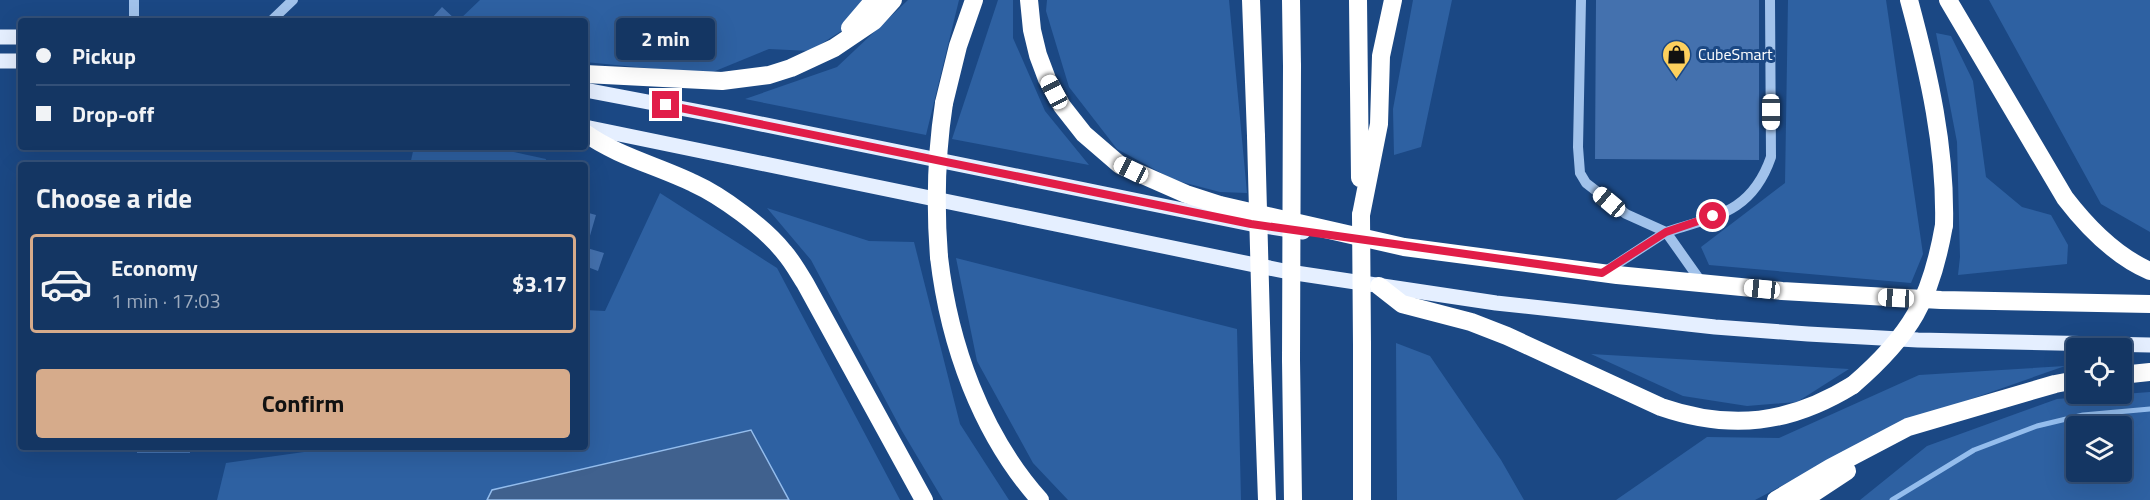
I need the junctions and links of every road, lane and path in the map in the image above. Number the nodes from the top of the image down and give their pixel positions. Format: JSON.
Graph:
{"nodes":[{"id":1,"x":134,"y":0,"type":"edge"},
{"id":2,"x":293,"y":0,"type":"edge"},
{"id":3,"x":874,"y":0,"type":"edge"},
{"id":4,"x":893,"y":0,"type":"edge"},
{"id":5,"x":974,"y":0,"type":"edge"},
{"id":6,"x":1029,"y":0,"type":"edge"},
{"id":7,"x":1251,"y":0,"type":"edge"},
{"id":8,"x":1291,"y":0,"type":"edge"},
{"id":9,"x":1358,"y":0,"type":"edge"},
{"id":10,"x":1393,"y":0,"type":"edge"},
{"id":11,"x":1581,"y":0,"type":"edge"},
{"id":12,"x":1770,"y":0,"type":"edge"},
{"id":13,"x":1909,"y":0,"type":"edge"},
{"id":14,"x":1948,"y":0,"type":"edge"},
{"id":15,"x":134,"y":18,"type":"edge"},
{"id":16,"x":274,"y":18,"type":"edge"},
{"id":17,"x":0,"y":37,"type":"edge"},
{"id":18,"x":18,"y":37,"type":"edge"},
{"id":19,"x":809,"y":60,"type":"junction"},
{"id":20,"x":0,"y":61,"type":"edge"},
{"id":21,"x":18,"y":61,"type":"edge"},
{"id":22,"x":588,"y":74,"type":"edge"},
{"id":23,"x":588,"y":91,"type":"edge"},
{"id":24,"x":588,"y":128,"type":"edge"},
{"id":25,"x":588,"y":135,"type":"edge"},
{"id":26,"x":1361,"y":215,"type":"junction"},
{"id":27,"x":1666,"y":232,"type":"junction"},
{"id":28,"x":1404,"y":247,"type":"junction"},
{"id":29,"x":2150,"y":271,"type":"edge"},
{"id":30,"x":1602,"y":273,"type":"junction"},
{"id":31,"x":1702,"y":284,"type":"junction"},
{"id":32,"x":1379,"y":286,"type":"junction"},
{"id":33,"x":2150,"y":304,"type":"edge"},
{"id":34,"x":2150,"y":345,"type":"edge"},
{"id":35,"x":2150,"y":372,"type":"edge"},
{"id":36,"x":2132,"y":374,"type":"edge"},
{"id":37,"x":2066,"y":382,"type":"edge"},
{"id":38,"x":1957,"y":413,"type":"junction"},
{"id":39,"x":924,"y":500,"type":"edge"},
{"id":40,"x":1040,"y":500,"type":"edge"},
{"id":41,"x":1267,"y":500,"type":"edge"},
{"id":42,"x":1293,"y":500,"type":"edge"},
{"id":43,"x":1362,"y":500,"type":"edge"},
{"id":44,"x":1776,"y":500,"type":"edge"},
{"id":45,"x":1803,"y":500,"type":"edge"}],
"edges":[{"from":1,"to":15,"type":"street"},
{"from":2,"to":16,"type":"street"},
{"from":3,"to":19,"type":"highway"},
{"from":4,"to":19,"type":"highway"},
{"from":5,"to":40,"type":"highway","bridge":true},
{"from":6,"to":28,"type":"highway"},
{"from":7,"to":41,"type":"highway","bridge":true},
{"from":8,"to":42,"type":"highway","bridge":true},
{"from":9,"to":26,"type":"highway"},
{"from":10,"to":26,"type":"highway"},
{"from":11,"to":27,"type":"street"},
{"from":12,"to":27,"type":"street"},
{"from":13,"to":32,"type":"highway","bridge":true},
{"from":14,"to":29,"type":"highway"},
{"from":17,"to":18,"type":"main road"},
{"from":19,"to":22,"type":"highway"},
{"from":20,"to":21,"type":"main road"},
{"from":23,"to":28,"type":"main road"},
{"from":24,"to":32,"type":"main road"},
{"from":25,"to":39,"type":"highway"},
{"from":26,"to":43,"type":"highway","bridge":true},
{"from":27,"to":30,"type":"street"},
{"from":27,"to":31,"type":"street"},
{"from":28,"to":30,"type":"highway"},
{"from":30,"to":31,"type":"highway"},
{"from":31,"to":33,"type":"highway"},
{"from":32,"to":34,"type":"main road"},
{"from":35,"to":36,"type":"highway"},
{"from":37,"to":38,"type":"highway"},
{"from":38,"to":44,"type":"highway"},
{"from":38,"to":45,"type":"highway"}]}
